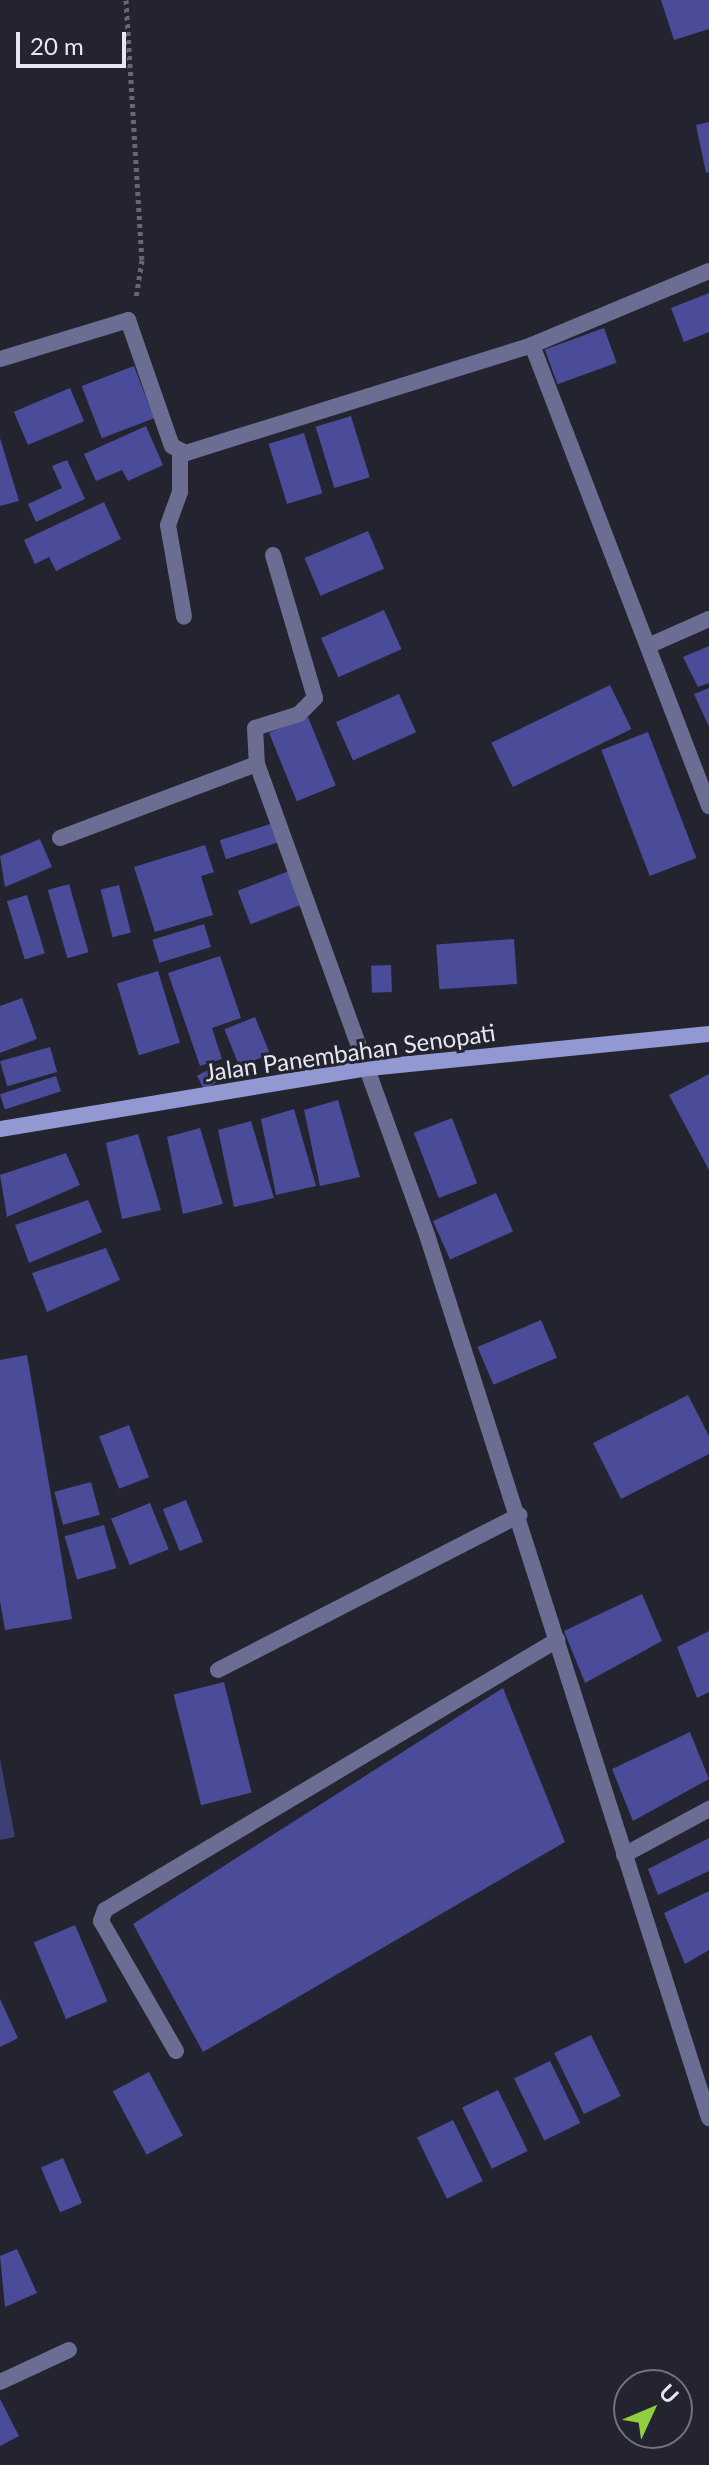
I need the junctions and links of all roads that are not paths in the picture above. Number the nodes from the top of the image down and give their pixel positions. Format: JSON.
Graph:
{"nodes":[{"id":1,"x":709,"y":271,"type":"edge"},
{"id":2,"x":532,"y":345,"type":"junction"},
{"id":3,"x":0,"y":359,"type":"edge"},
{"id":4,"x":180,"y":453,"type":"junction"},
{"id":5,"x":273,"y":555,"type":"dead end"},
{"id":6,"x":184,"y":617,"type":"dead end"},
{"id":7,"x":709,"y":619,"type":"edge"},
{"id":8,"x":648,"y":646,"type":"junction"},
{"id":9,"x":257,"y":764,"type":"junction"},
{"id":10,"x":709,"y":806,"type":"edge"},
{"id":11,"x":60,"y":838,"type":"dead end"},
{"id":12,"x":709,"y":1034,"type":"edge"},
{"id":13,"x":369,"y":1068,"type":"junction"},
{"id":14,"x":0,"y":1129,"type":"edge"},
{"id":15,"x":520,"y":1515,"type":"junction"},
{"id":16,"x":557,"y":1640,"type":"junction"},
{"id":17,"x":218,"y":1670,"type":"dead end"},
{"id":18,"x":709,"y":1809,"type":"edge"},
{"id":19,"x":624,"y":1855,"type":"junction"},
{"id":20,"x":176,"y":2051,"type":"dead end"},
{"id":21,"x":709,"y":2118,"type":"edge"},
{"id":22,"x":69,"y":2350,"type":"dead end"},
{"id":23,"x":0,"y":2382,"type":"edge"}],
"edges":[{"from":1,"to":2,"type":"street"},
{"from":2,"to":4,"type":"street"},
{"from":2,"to":8,"type":"street"},
{"from":3,"to":4,"type":"street"},
{"from":4,"to":6,"type":"street"},
{"from":5,"to":9,"type":"street"},
{"from":7,"to":8,"type":"street"},
{"from":8,"to":10,"type":"street"},
{"from":9,"to":11,"type":"street"},
{"from":9,"to":13,"type":"street"},
{"from":12,"to":13,"type":"main road","name":"Jalan Panembahan Senopati"},
{"from":13,"to":14,"type":"main road","name":"Jalan Panembahan Senopati"},
{"from":13,"to":15,"type":"street"},
{"from":15,"to":16,"type":"street"},
{"from":15,"to":17,"type":"street"},
{"from":16,"to":19,"type":"street"},
{"from":16,"to":20,"type":"street"},
{"from":18,"to":19,"type":"street"},
{"from":19,"to":21,"type":"street"},
{"from":22,"to":23,"type":"street"}]}
